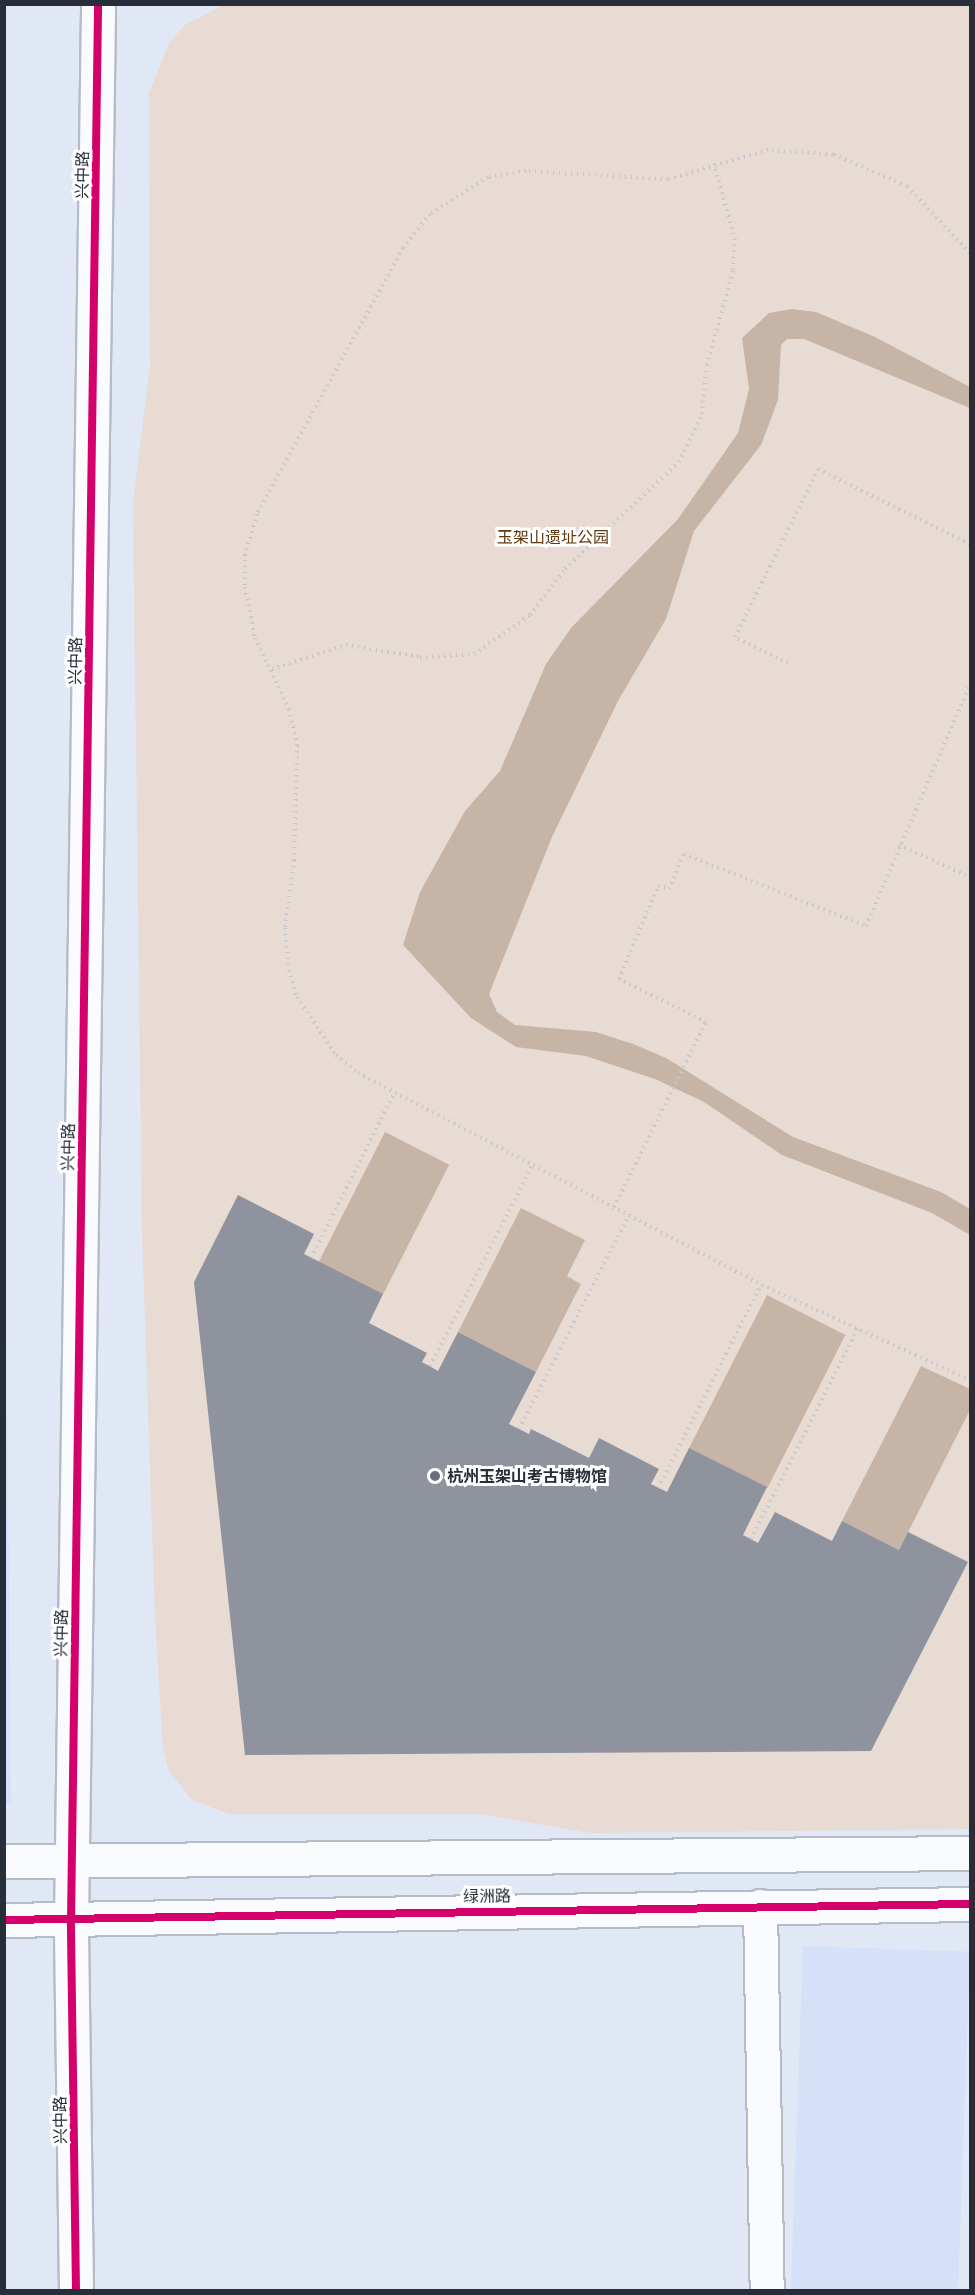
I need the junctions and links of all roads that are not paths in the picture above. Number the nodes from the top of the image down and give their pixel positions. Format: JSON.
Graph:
{"nodes":[{"id":1,"x":98,"y":4,"type":"edge"},
{"id":2,"x":970,"y":1854,"type":"edge"},
{"id":3,"x":72,"y":1861,"type":"junction"},
{"id":4,"x":4,"y":1862,"type":"edge"},
{"id":5,"x":970,"y":1904,"type":"edge"},
{"id":6,"x":760,"y":1906,"type":"junction"},
{"id":7,"x":4,"y":1920,"type":"edge"},
{"id":8,"x":71,"y":1920,"type":"junction"},
{"id":9,"x":76,"y":2290,"type":"edge"},
{"id":10,"x":767,"y":2290,"type":"edge"}],
"edges":[{"from":1,"to":3,"type":"street","name":"兴中路"},
{"from":2,"to":3,"type":"street"},
{"from":3,"to":4,"type":"street"},
{"from":3,"to":8,"type":"street","name":"兴中路"},
{"from":5,"to":6,"type":"street","name":"绿洲路"},
{"from":6,"to":8,"type":"street","name":"绿洲路"},
{"from":6,"to":10,"type":"street"},
{"from":7,"to":8,"type":"street","name":"绿洲路"},
{"from":8,"to":9,"type":"street","name":"兴中路"}]}
